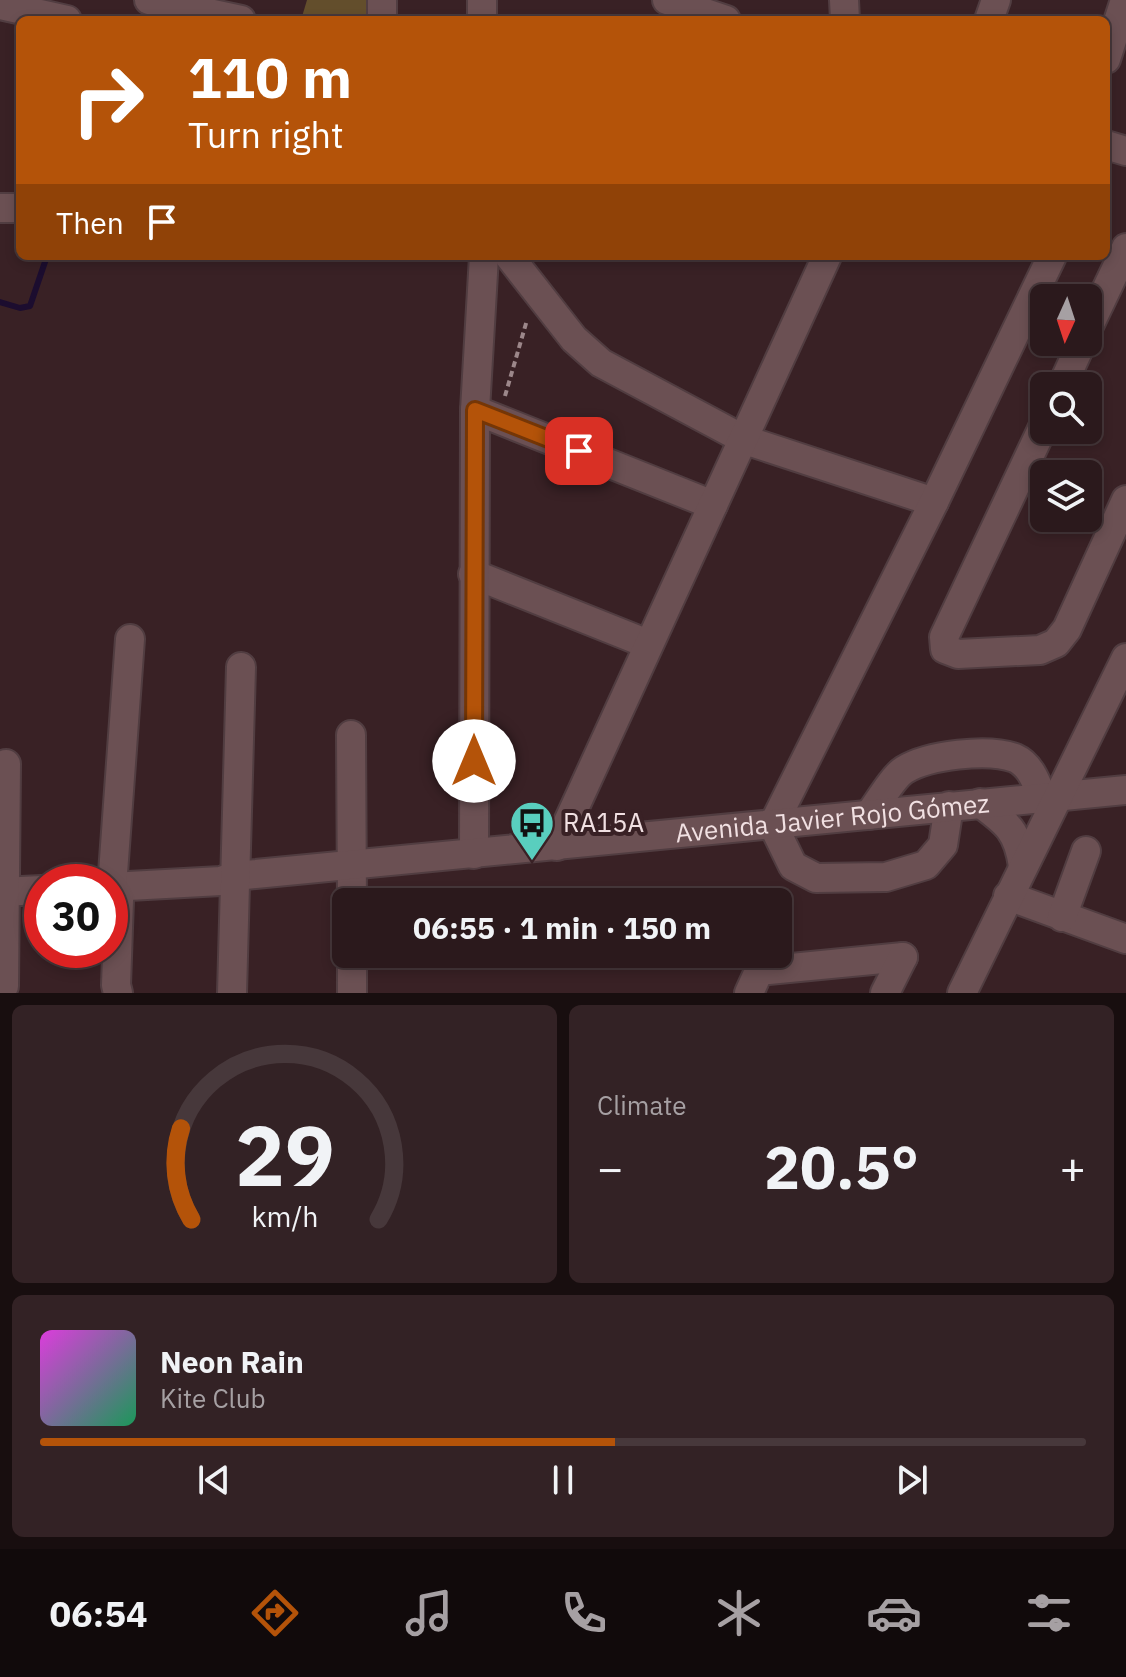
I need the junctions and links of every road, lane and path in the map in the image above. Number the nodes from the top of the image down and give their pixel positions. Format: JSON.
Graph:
{"nodes":[{"id":1,"x":149,"y":0,"type":"edge"},
{"id":2,"x":667,"y":0,"type":"edge"},
{"id":3,"x":1125,"y":0,"type":"edge"},
{"id":4,"x":0,"y":5,"type":"edge"},
{"id":5,"x":722,"y":13,"type":"edge"},
{"id":6,"x":49,"y":16,"type":"edge"},
{"id":7,"x":223,"y":16,"type":"edge"},
{"id":8,"x":1110,"y":47,"type":"edge"},
{"id":9,"x":1126,"y":248,"type":"edge"},
{"id":10,"x":484,"y":260,"type":"edge"},
{"id":11,"x":512,"y":260,"type":"edge"},
{"id":12,"x":825,"y":260,"type":"edge"},
{"id":13,"x":1050,"y":260,"type":"edge"},
{"id":14,"x":536,"y":291,"type":"junction"},
{"id":15,"x":1102,"y":299,"type":"edge"},
{"id":16,"x":487,"y":415,"type":"junction"},
{"id":17,"x":745,"y":440,"type":"junction"},
{"id":18,"x":1035,"y":444,"type":"edge"},
{"id":19,"x":1126,"y":500,"type":"edge"},
{"id":20,"x":934,"y":502,"type":"junction"},
{"id":21,"x":713,"y":505,"type":"junction"},
{"id":22,"x":473,"y":574,"type":"junction"},
{"id":23,"x":130,"y":639,"type":"dead end"},
{"id":24,"x":648,"y":644,"type":"junction"},
{"id":25,"x":1126,"y":658,"type":"edge"},
{"id":26,"x":241,"y":667,"type":"dead end"},
{"id":27,"x":351,"y":735,"type":"dead end"},
{"id":28,"x":6,"y":764,"type":"dead end"},
{"id":29,"x":1126,"y":790,"type":"edge"},
{"id":30,"x":1050,"y":798,"type":"junction"},
{"id":31,"x":980,"y":803,"type":"junction"},
{"id":32,"x":949,"y":806,"type":"junction"},
{"id":33,"x":869,"y":815,"type":"junction"},
{"id":34,"x":773,"y":825,"type":"junction"},
{"id":35,"x":557,"y":846,"type":"junction"},
{"id":36,"x":1086,"y":851,"type":"dead end"},
{"id":37,"x":474,"y":854,"type":"junction"},
{"id":38,"x":113,"y":864,"type":"edge"},
{"id":39,"x":351,"y":865,"type":"junction"},
{"id":40,"x":1023,"y":866,"type":"junction"},
{"id":41,"x":235,"y":876,"type":"junction"},
{"id":42,"x":128,"y":886,"type":"edge"},
{"id":43,"x":352,"y":888,"type":"edge"},
{"id":44,"x":24,"y":891,"type":"edge"},
{"id":45,"x":2,"y":892,"type":"edge"},
{"id":46,"x":1008,"y":896,"type":"junction"},
{"id":47,"x":1062,"y":917,"type":"junction"},
{"id":48,"x":1126,"y":939,"type":"edge"},
{"id":49,"x":117,"y":968,"type":"edge"},
{"id":50,"x":352,"y":968,"type":"edge"},
{"id":51,"x":4,"y":986,"type":"dead end"},
{"id":52,"x":118,"y":993,"type":"edge"},
{"id":53,"x":232,"y":993,"type":"edge"},
{"id":54,"x":352,"y":993,"type":"edge"},
{"id":55,"x":749,"y":993,"type":"edge"},
{"id":56,"x":885,"y":993,"type":"edge"},
{"id":57,"x":962,"y":993,"type":"edge"}],
"edges":[{"from":1,"to":7,"type":"street"},
{"from":2,"to":5,"type":"street"},
{"from":3,"to":8,"type":"street"},
{"from":4,"to":6,"type":"street"},
{"from":9,"to":15,"type":"street"},
{"from":10,"to":16,"type":"street"},
{"from":11,"to":14,"type":"street"},
{"from":12,"to":17,"type":"street"},
{"from":13,"to":20,"type":"street"},
{"from":14,"to":16,"type":"path"},
{"from":14,"to":17,"type":"street"},
{"from":16,"to":21,"type":"street"},
{"from":16,"to":22,"type":"street"},
{"from":17,"to":20,"type":"street"},
{"from":17,"to":21,"type":"street"},
{"from":18,"to":19,"type":"street"},
{"from":20,"to":34,"type":"street"},
{"from":21,"to":24,"type":"street"},
{"from":22,"to":24,"type":"street"},
{"from":22,"to":37,"type":"street"},
{"from":23,"to":38,"type":"street"},
{"from":24,"to":35,"type":"street"},
{"from":25,"to":30,"type":"street"},
{"from":26,"to":41,"type":"street"},
{"from":27,"to":39,"type":"street"},
{"from":28,"to":45,"type":"street"},
{"from":29,"to":30,"type":"street","name":"Avenida Javier Rojo Gómez"},
{"from":30,"to":31,"type":"street","name":"Avenida Javier Rojo Gómez"},
{"from":30,"to":33,"type":"street"},
{"from":30,"to":40,"type":"street"},
{"from":31,"to":32,"type":"street","name":"Avenida Javier Rojo Gómez"},
{"from":31,"to":40,"type":"street"},
{"from":32,"to":33,"type":"street","name":"Avenida Javier Rojo Gómez"},
{"from":32,"to":34,"type":"street"},
{"from":33,"to":34,"type":"street","name":"Avenida Javier Rojo Gómez"},
{"from":34,"to":35,"type":"street","name":"Avenida Javier Rojo Gómez"},
{"from":35,"to":37,"type":"street","name":"Avenida Javier Rojo Gómez"},
{"from":36,"to":47,"type":"street"},
{"from":37,"to":39,"type":"street","name":"Avenida Javier Rojo Gómez"},
{"from":39,"to":41,"type":"street","name":"Avenida Javier Rojo Gómez"},
{"from":39,"to":43,"type":"street"},
{"from":40,"to":46,"type":"street"},
{"from":41,"to":42,"type":"street","name":"Avenida Javier Rojo Gómez"},
{"from":41,"to":53,"type":"street"},
{"from":44,"to":45,"type":"street"},
{"from":45,"to":51,"type":"street"},
{"from":46,"to":47,"type":"street"},
{"from":46,"to":57,"type":"street"},
{"from":47,"to":48,"type":"street"},
{"from":49,"to":52,"type":"street"},
{"from":50,"to":54,"type":"street"},
{"from":55,"to":56,"type":"street"}]}
